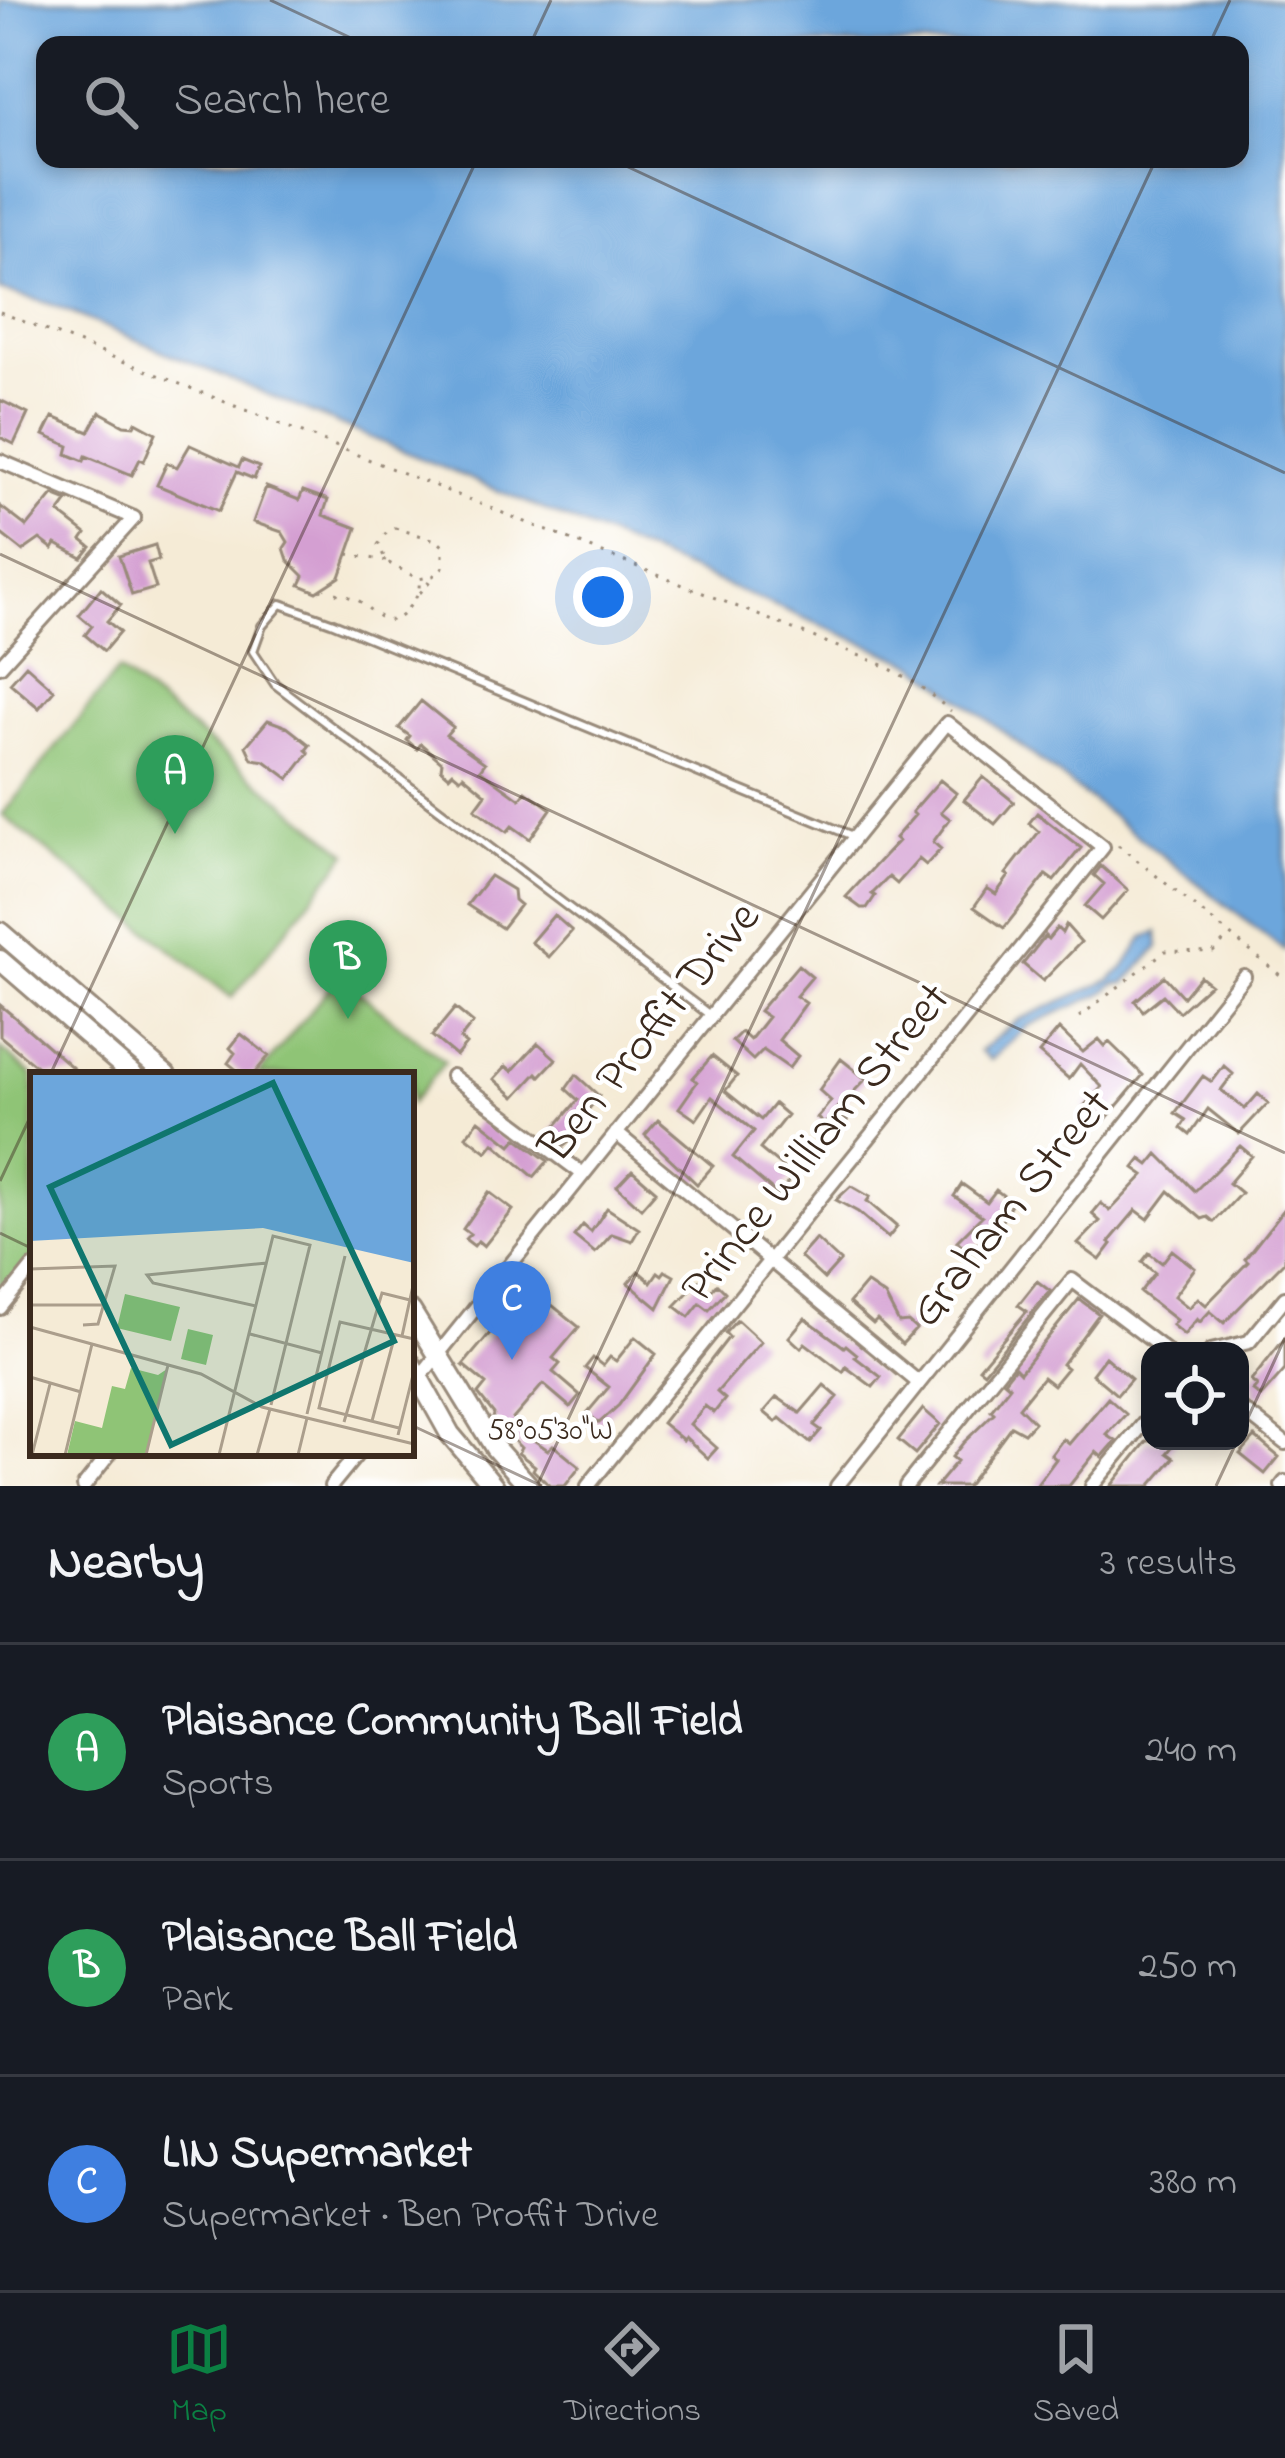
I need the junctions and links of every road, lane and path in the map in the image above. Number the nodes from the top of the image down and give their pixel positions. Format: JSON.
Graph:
{"nodes":[{"id":1,"x":0,"y":312,"type":"edge"},
{"id":2,"x":0,"y":461,"type":"edge"},
{"id":3,"x":348,"y":554,"type":"dead end"},
{"id":4,"x":387,"y":562,"type":"junction"},
{"id":5,"x":438,"y":571,"type":"junction"},
{"id":6,"x":419,"y":579,"type":"junction"},
{"id":7,"x":420,"y":592,"type":"junction"},
{"id":8,"x":336,"y":593,"type":"dead end"},
{"id":9,"x":0,"y":666,"type":"edge"},
{"id":10,"x":917,"y":684,"type":"dead end"},
{"id":11,"x":856,"y":837,"type":"junction"},
{"id":12,"x":1103,"y":848,"type":"joint"},
{"id":13,"x":0,"y":932,"type":"edge"},
{"id":14,"x":1230,"y":935,"type":"dead end"},
{"id":15,"x":0,"y":960,"type":"edge"},
{"id":16,"x":1244,"y":976,"type":"dead end"},
{"id":17,"x":711,"y":1016,"type":"junction"},
{"id":18,"x":1079,"y":1017,"type":"dead end"},
{"id":19,"x":131,"y":1072,"type":"edge"},
{"id":20,"x":163,"y":1072,"type":"edge"},
{"id":21,"x":452,"y":1076,"type":"dead end"},
{"id":22,"x":616,"y":1132,"type":"junction"},
{"id":23,"x":583,"y":1174,"type":"junction"},
{"id":24,"x":770,"y":1260,"type":"junction"},
{"id":25,"x":30,"y":1271,"type":"edge"},
{"id":26,"x":1285,"y":1298,"type":"edge"},
{"id":27,"x":0,"y":1308,"type":"edge"},
{"id":28,"x":414,"y":1315,"type":"edge"},
{"id":29,"x":1154,"y":1342,"type":"edge"},
{"id":30,"x":1249,"y":1342,"type":"edge"},
{"id":31,"x":440,"y":1354,"type":"junction"},
{"id":32,"x":414,"y":1377,"type":"edge"},
{"id":33,"x":919,"y":1383,"type":"junction"},
{"id":34,"x":1249,"y":1415,"type":"edge"},
{"id":35,"x":1141,"y":1427,"type":"edge"},
{"id":36,"x":1285,"y":1443,"type":"edge"},
{"id":37,"x":108,"y":1456,"type":"edge"},
{"id":38,"x":356,"y":1456,"type":"edge"},
{"id":39,"x":84,"y":1486,"type":"edge"},
{"id":40,"x":332,"y":1486,"type":"edge"},
{"id":41,"x":494,"y":1486,"type":"edge"},
{"id":42,"x":529,"y":1486,"type":"edge"},
{"id":43,"x":588,"y":1486,"type":"edge"},
{"id":44,"x":837,"y":1486,"type":"edge"},
{"id":45,"x":906,"y":1486,"type":"edge"},
{"id":46,"x":1093,"y":1486,"type":"edge"}],
"edges":[{"from":1,"to":10,"type":"path"},
{"from":2,"to":9,"type":"street"},
{"from":3,"to":4,"type":"path"},
{"from":4,"to":5,"type":"path"},
{"from":4,"to":6,"type":"path"},
{"from":5,"to":6,"type":"path"},
{"from":5,"to":7,"type":"path"},
{"from":6,"to":7,"type":"path"},
{"from":7,"to":8,"type":"path"},
{"from":11,"to":12,"type":"street","name":"Ben Proffit Drive"},
{"from":11,"to":17,"type":"street","name":"Ben Proffit Drive"},
{"from":11,"to":17,"type":"lane"},
{"from":12,"to":24,"type":"street","name":"Prince William Street"},
{"from":13,"to":20,"type":"main road"},
{"from":14,"to":18,"type":"path"},
{"from":15,"to":19,"type":"main road"},
{"from":16,"to":33,"type":"street","name":"Graham Street"},
{"from":17,"to":22,"type":"street","name":"Ben Proffit Drive"},
{"from":21,"to":23,"type":"street"},
{"from":22,"to":23,"type":"street","name":"Ben Proffit Drive"},
{"from":22,"to":24,"type":"street"},
{"from":23,"to":31,"type":"street","name":"Ben Proffit Drive"},
{"from":24,"to":33,"type":"street"},
{"from":24,"to":43,"type":"street","name":"Prince William Street"},
{"from":25,"to":27,"type":"street"},
{"from":26,"to":30,"type":"street"},
{"from":28,"to":31,"type":"main road"},
{"from":29,"to":45,"type":"street"},
{"from":31,"to":32,"type":"street","name":"Ben Proffit Drive"},
{"from":31,"to":42,"type":"main road"},
{"from":32,"to":41,"type":"main road"},
{"from":33,"to":44,"type":"street","name":"Graham Street"},
{"from":34,"to":36,"type":"street"},
{"from":35,"to":46,"type":"street"},
{"from":37,"to":39,"type":"street"},
{"from":38,"to":40,"type":"street"}]}
